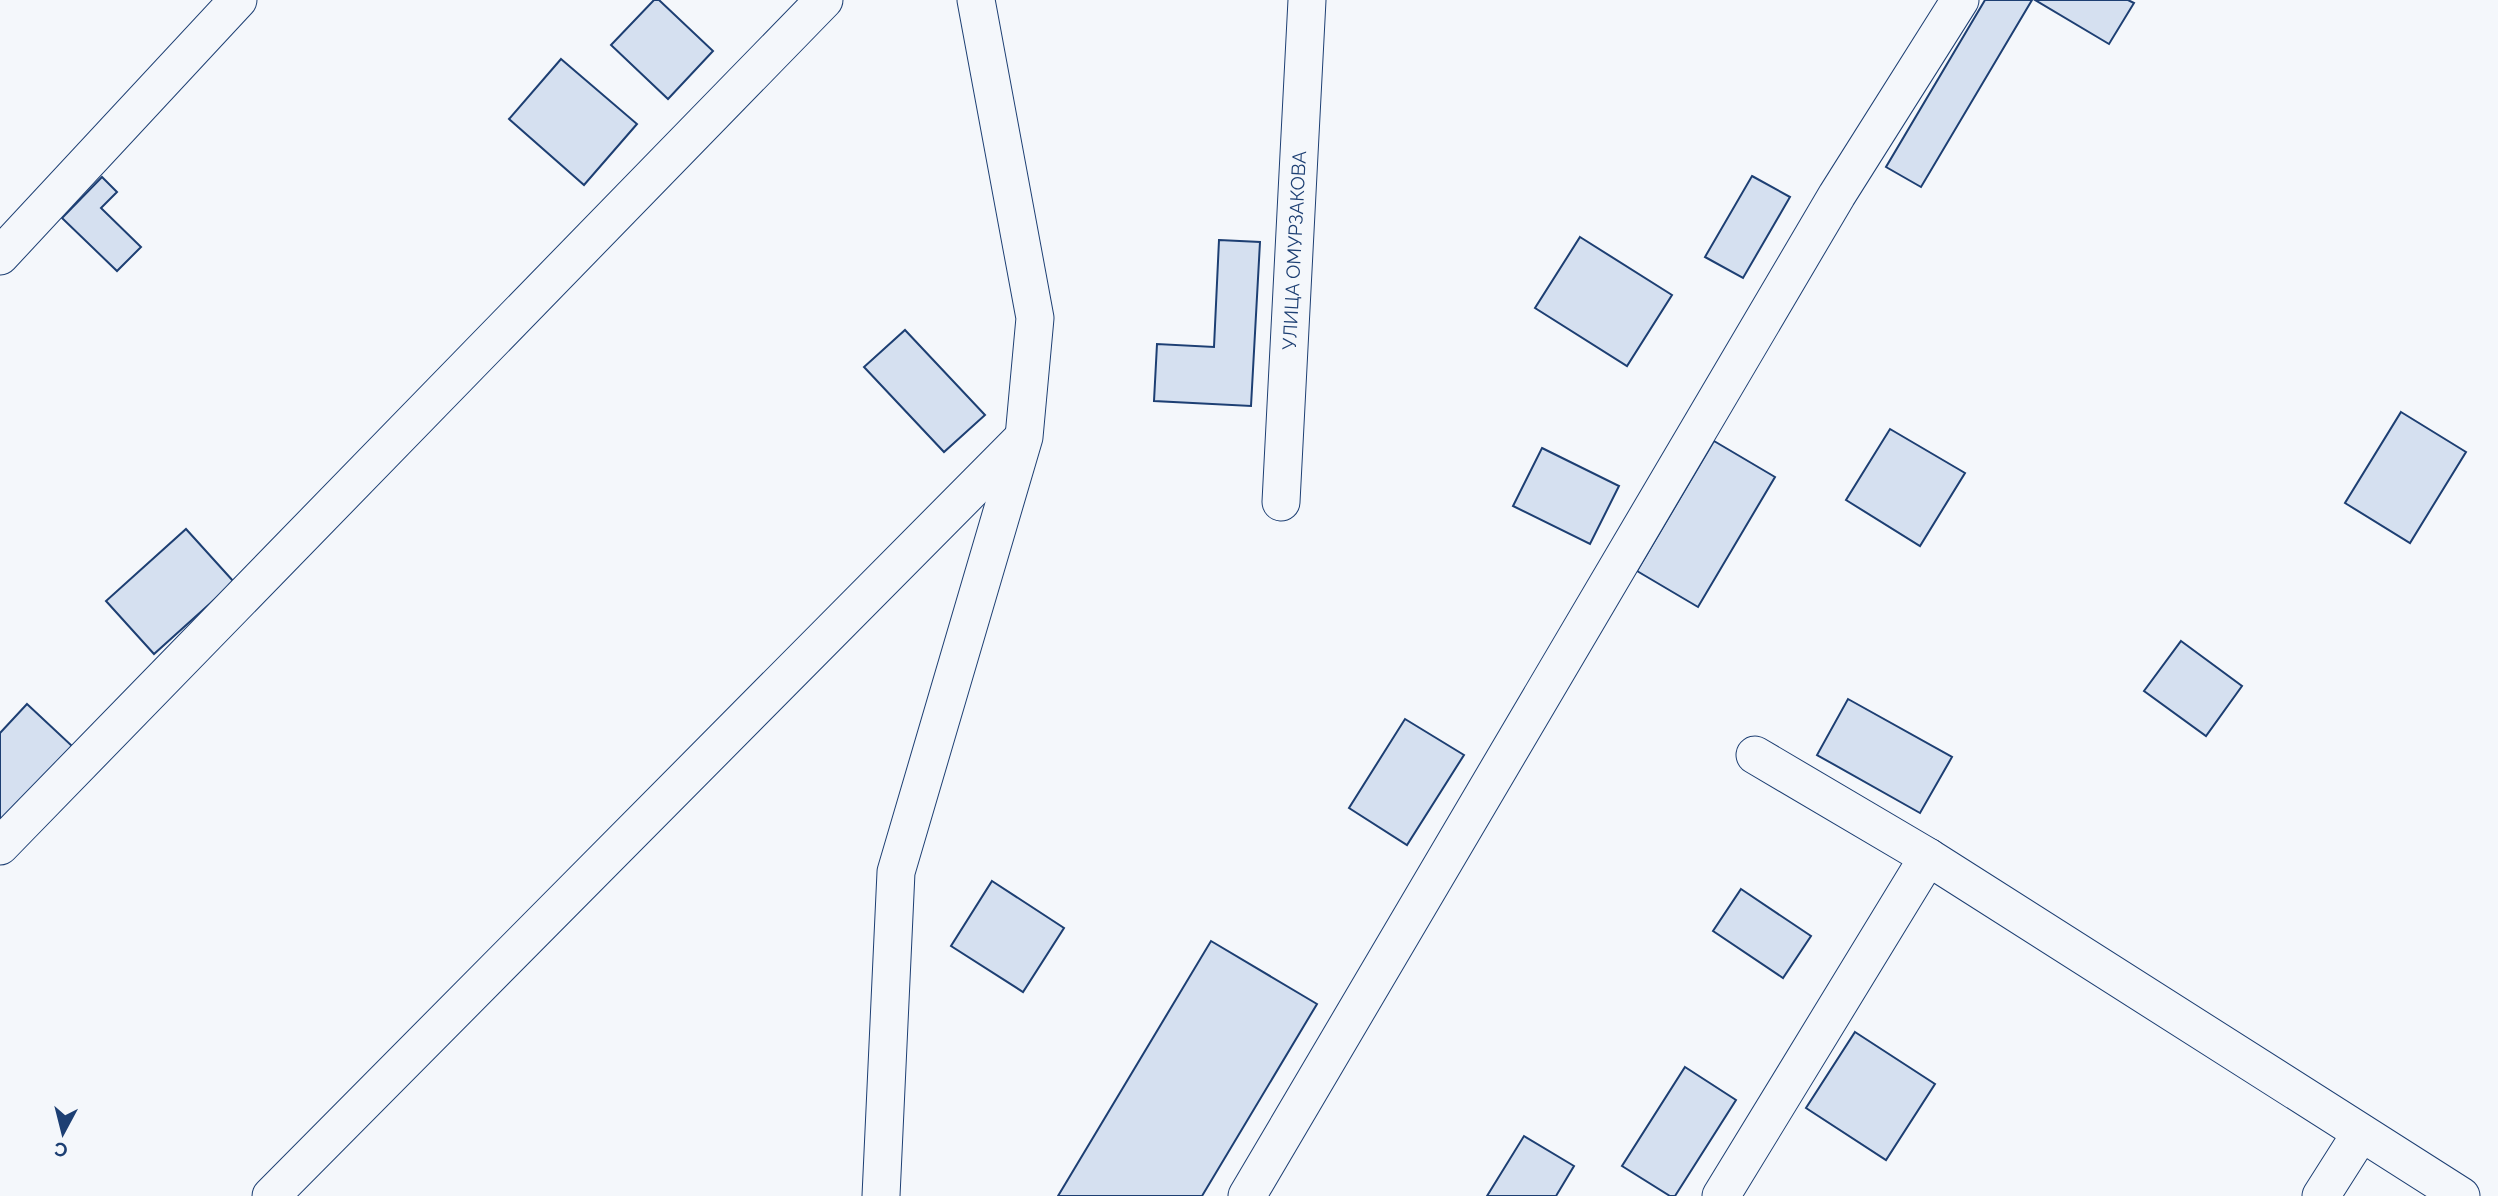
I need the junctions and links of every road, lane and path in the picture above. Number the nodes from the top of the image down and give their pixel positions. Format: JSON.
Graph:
{"nodes":[{"id":1,"x":238,"y":0,"type":"edge"},
{"id":2,"x":824,"y":0,"type":"edge"},
{"id":3,"x":976,"y":0,"type":"edge"},
{"id":4,"x":1307,"y":0,"type":"edge"},
{"id":5,"x":1960,"y":0,"type":"edge"},
{"id":6,"x":0,"y":257,"type":"edge"},
{"id":7,"x":1024,"y":437,"type":"junction"},
{"id":8,"x":1281,"y":502,"type":"dead end"},
{"id":9,"x":1755,"y":755,"type":"dead end"},
{"id":10,"x":0,"y":846,"type":"edge"},
{"id":11,"x":1928,"y":857,"type":"junction"},
{"id":12,"x":2361,"y":1133,"type":"junction"},
{"id":13,"x":271,"y":1196,"type":"edge"},
{"id":14,"x":881,"y":1196,"type":"edge"},
{"id":15,"x":1247,"y":1196,"type":"edge"},
{"id":16,"x":1721,"y":1196,"type":"edge"},
{"id":17,"x":2321,"y":1196,"type":"edge"},
{"id":18,"x":2461,"y":1196,"type":"edge"}],
"edges":[{"from":1,"to":6,"type":"street"},
{"from":2,"to":10,"type":"street"},
{"from":3,"to":7,"type":"street"},
{"from":4,"to":8,"type":"street","name":"УЛИЦА ОМУРЗАКОВА"},
{"from":5,"to":15,"type":"street"},
{"from":7,"to":13,"type":"street"},
{"from":7,"to":14,"type":"street"},
{"from":9,"to":11,"type":"street"},
{"from":11,"to":12,"type":"street"},
{"from":11,"to":16,"type":"street"},
{"from":12,"to":17,"type":"street"},
{"from":12,"to":18,"type":"street"}]}
